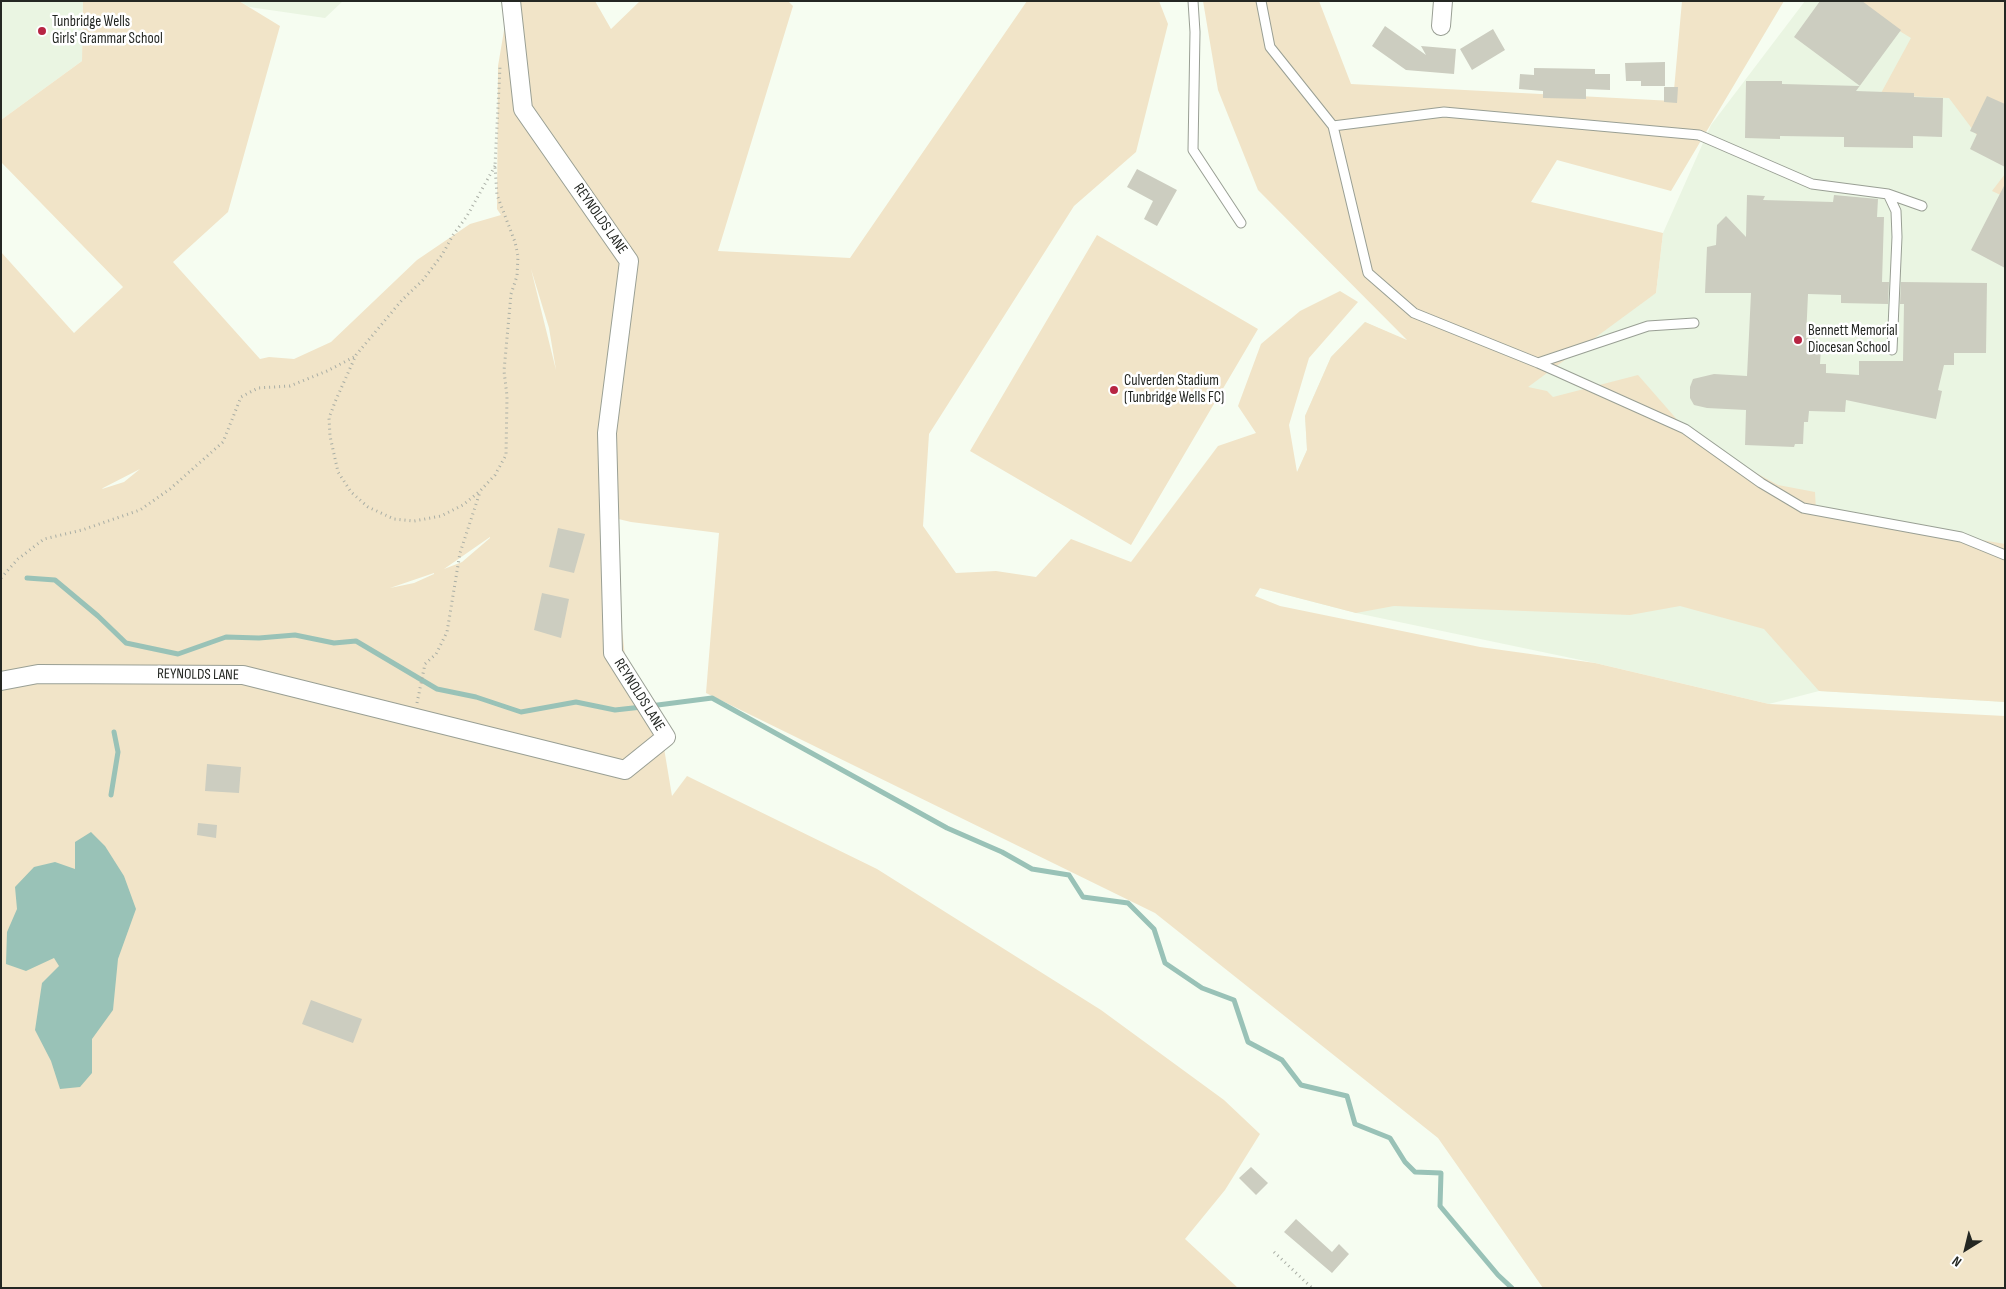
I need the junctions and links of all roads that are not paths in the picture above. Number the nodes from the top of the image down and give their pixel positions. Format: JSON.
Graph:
{"nodes":[{"id":1,"x":511,"y":1,"type":"edge"},
{"id":2,"x":1193,"y":1,"type":"edge"},
{"id":3,"x":1261,"y":1,"type":"edge"},
{"id":4,"x":1442,"y":1,"type":"edge"},
{"id":5,"x":1441,"y":26,"type":"dead end"},
{"id":6,"x":1333,"y":126,"type":"junction"},
{"id":7,"x":1888,"y":194,"type":"junction"},
{"id":8,"x":1922,"y":206,"type":"dead end"},
{"id":9,"x":1241,"y":223,"type":"dead end"},
{"id":10,"x":1694,"y":323,"type":"dead end"},
{"id":11,"x":1892,"y":350,"type":"dead end"},
{"id":12,"x":1538,"y":363,"type":"junction"},
{"id":13,"x":2005,"y":555,"type":"edge"},
{"id":14,"x":1,"y":681,"type":"edge"}],
"edges":[{"from":1,"to":14,"type":"street","name":"REYNOLDS LANE"},
{"from":2,"to":9,"type":"lane"},
{"from":3,"to":6,"type":"lane"},
{"from":4,"to":5,"type":"street"},
{"from":6,"to":7,"type":"lane"},
{"from":6,"to":12,"type":"lane"},
{"from":7,"to":8,"type":"lane"},
{"from":7,"to":11,"type":"lane"},
{"from":10,"to":12,"type":"lane"},
{"from":12,"to":13,"type":"lane"}]}
